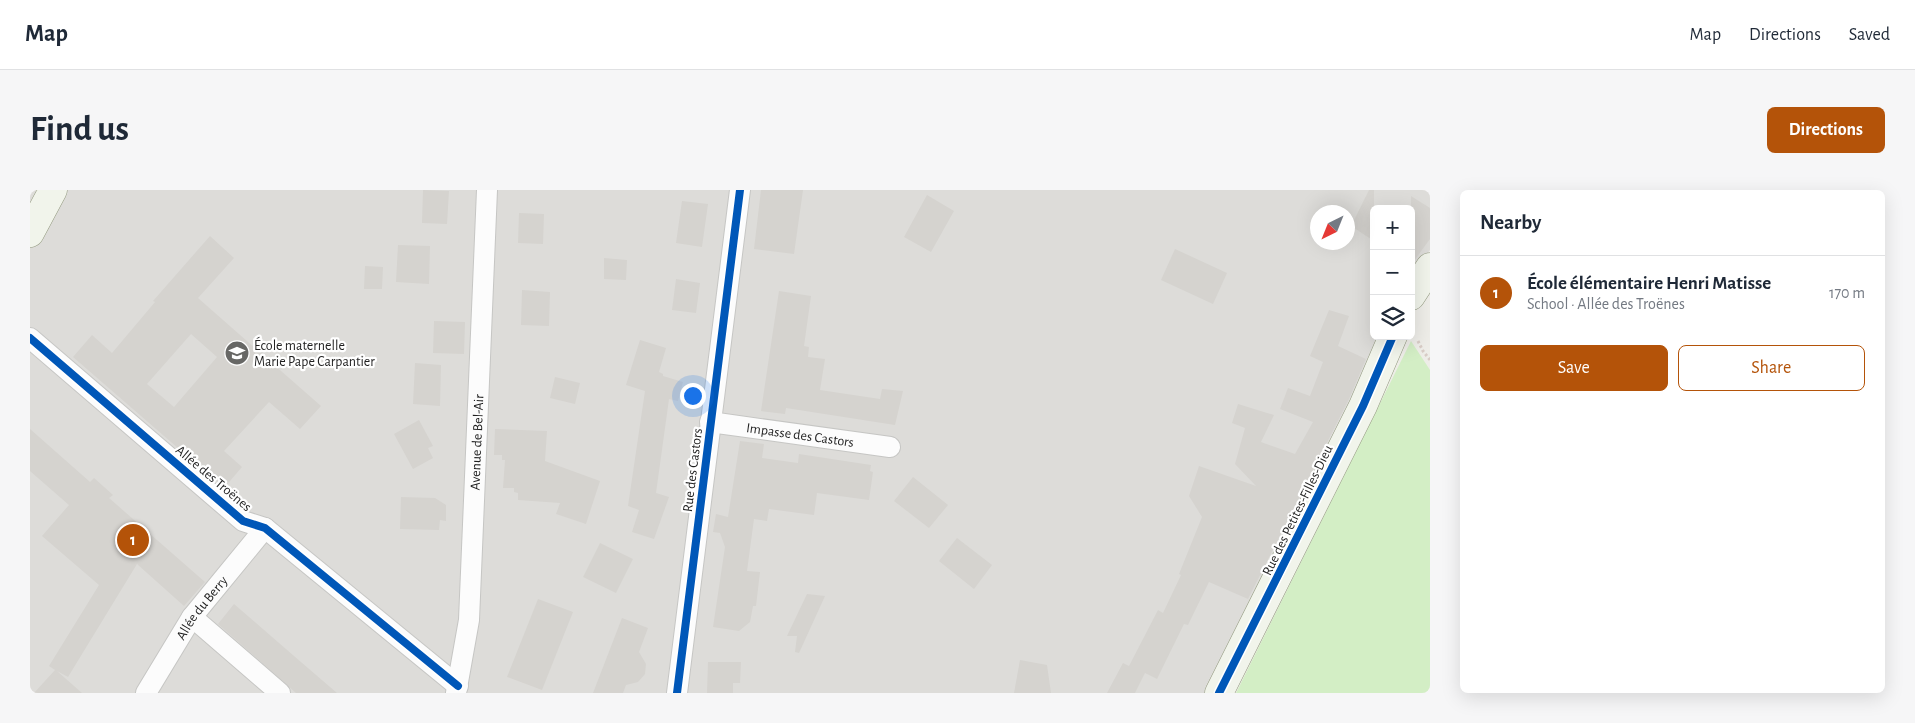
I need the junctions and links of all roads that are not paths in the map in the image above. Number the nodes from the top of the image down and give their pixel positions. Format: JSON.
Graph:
{"nodes":[{"id":1,"x":53,"y":190,"type":"edge"},
{"id":2,"x":487,"y":190,"type":"edge"},
{"id":3,"x":740,"y":190,"type":"edge"},
{"id":4,"x":30,"y":233,"type":"edge"},
{"id":5,"x":1430,"y":267,"type":"edge"},
{"id":6,"x":1412,"y":295,"type":"edge"},
{"id":7,"x":30,"y":338,"type":"edge"},
{"id":8,"x":1401,"y":340,"type":"edge"},
{"id":9,"x":710,"y":422,"type":"junction"},
{"id":10,"x":890,"y":447,"type":"dead end"},
{"id":11,"x":266,"y":528,"type":"junction"},
{"id":12,"x":192,"y":617,"type":"junction"},
{"id":13,"x":457,"y":690,"type":"edge"},
{"id":14,"x":146,"y":693,"type":"edge"},
{"id":15,"x":280,"y":693,"type":"edge"},
{"id":16,"x":676,"y":693,"type":"edge"},
{"id":17,"x":1219,"y":693,"type":"edge"}],
"edges":[{"from":1,"to":4,"type":"street"},
{"from":2,"to":13,"type":"street","name":"Avenue de Bel-Air"},
{"from":3,"to":9,"type":"street","name":"Rue des Castors"},
{"from":5,"to":6,"type":"street"},
{"from":7,"to":11,"type":"street","name":"Allée des Troënes"},
{"from":8,"to":17,"type":"street","name":"Rue des Petites-Filles-Dieu"},
{"from":9,"to":10,"type":"street","name":"Impasse des Castors"},
{"from":9,"to":16,"type":"street","name":"Rue des Castors"},
{"from":11,"to":12,"type":"street","name":"Allée du Berry"},
{"from":11,"to":13,"type":"street","name":"Allée des Troënes"},
{"from":12,"to":14,"type":"street","name":"Allée du Berry"},
{"from":12,"to":15,"type":"street"}]}
